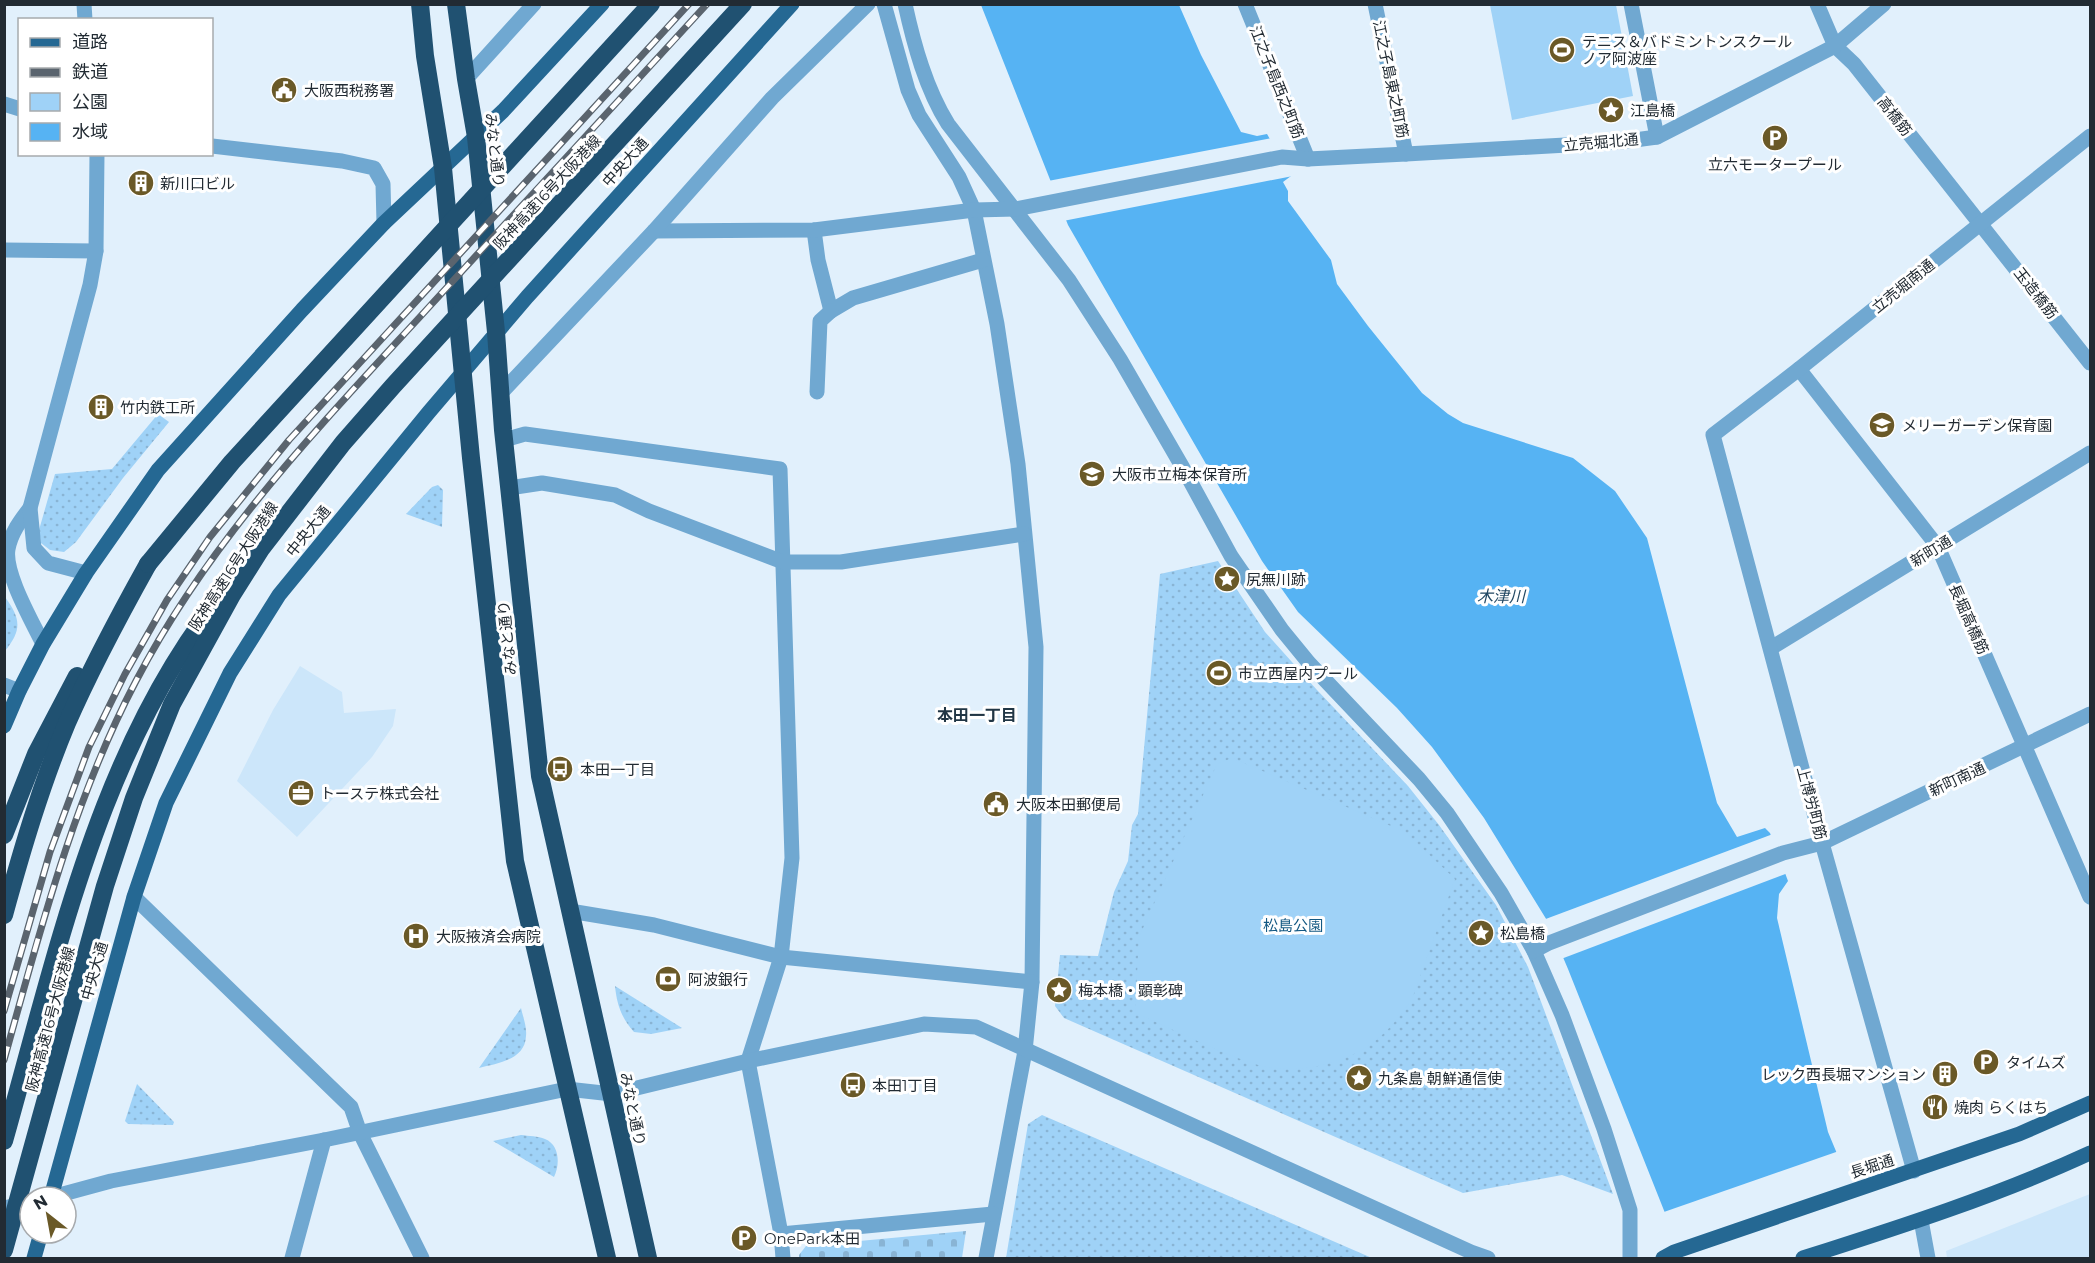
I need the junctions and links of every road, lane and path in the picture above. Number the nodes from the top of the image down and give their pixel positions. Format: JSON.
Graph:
{"nodes":[{"id":1,"x":420,"y":4,"type":"edge"},
{"id":2,"x":456,"y":4,"type":"edge"},
{"id":3,"x":534,"y":4,"type":"edge"},
{"id":4,"x":602,"y":4,"type":"edge"},
{"id":5,"x":651,"y":4,"type":"edge"},
{"id":6,"x":743,"y":4,"type":"edge"},
{"id":7,"x":792,"y":4,"type":"edge"},
{"id":8,"x":868,"y":4,"type":"edge"},
{"id":9,"x":884,"y":4,"type":"edge"},
{"id":10,"x":905,"y":4,"type":"edge"},
{"id":11,"x":1245,"y":4,"type":"edge"},
{"id":12,"x":1375,"y":4,"type":"edge"},
{"id":13,"x":1631,"y":4,"type":"edge"},
{"id":14,"x":1817,"y":4,"type":"edge"},
{"id":15,"x":1884,"y":4,"type":"edge"},
{"id":16,"x":1835,"y":45,"type":"junction"},
{"id":17,"x":466,"y":79,"type":"junction"},
{"id":18,"x":1657,"y":136,"type":"junction"},
{"id":19,"x":2091,"y":136,"type":"edge"},
{"id":20,"x":477,"y":137,"type":"junction"},
{"id":21,"x":213,"y":146,"type":"edge"},
{"id":22,"x":1406,"y":154,"type":"junction"},
{"id":23,"x":97,"y":156,"type":"edge"},
{"id":24,"x":1308,"y":159,"type":"junction"},
{"id":25,"x":443,"y":168,"type":"junction"},
{"id":26,"x":1016,"y":209,"type":"junction"},
{"id":27,"x":974,"y":210,"type":"junction"},
{"id":28,"x":384,"y":223,"type":"junction"},
{"id":29,"x":1981,"y":224,"type":"junction"},
{"id":30,"x":814,"y":230,"type":"junction"},
{"id":31,"x":654,"y":231,"type":"junction"},
{"id":32,"x":4,"y":250,"type":"edge"},
{"id":33,"x":96,"y":251,"type":"junction"},
{"id":34,"x":984,"y":260,"type":"junction"},
{"id":35,"x":831,"y":310,"type":"junction"},
{"id":36,"x":496,"y":332,"type":"junction"},
{"id":37,"x":2091,"y":363,"type":"edge"},
{"id":38,"x":1799,"y":369,"type":"junction"},
{"id":39,"x":464,"y":371,"type":"junction"},
{"id":40,"x":817,"y":392,"type":"dead end"},
{"id":41,"x":501,"y":393,"type":"junction"},
{"id":42,"x":1713,"y":435,"type":"joint"},
{"id":43,"x":504,"y":440,"type":"junction"},
{"id":44,"x":2091,"y":453,"type":"edge"},
{"id":45,"x":509,"y":488,"type":"junction"},
{"id":46,"x":30,"y":508,"type":"junction"},
{"id":47,"x":1024,"y":534,"type":"junction"},
{"id":48,"x":1938,"y":547,"type":"junction"},
{"id":49,"x":261,"y":549,"type":"junction"},
{"id":50,"x":783,"y":562,"type":"junction"},
{"id":51,"x":148,"y":564,"type":"junction"},
{"id":52,"x":86,"y":573,"type":"junction"},
{"id":53,"x":43,"y":644,"type":"junction"},
{"id":54,"x":1771,"y":648,"type":"junction"},
{"id":55,"x":12,"y":688,"type":"edge"},
{"id":56,"x":2091,"y":714,"type":"edge"},
{"id":57,"x":4,"y":726,"type":"edge"},
{"id":58,"x":2025,"y":746,"type":"junction"},
{"id":59,"x":4,"y":835,"type":"edge"},
{"id":60,"x":1822,"y":843,"type":"junction"},
{"id":61,"x":134,"y":897,"type":"junction"},
{"id":62,"x":2090,"y":897,"type":"edge"},
{"id":63,"x":570,"y":911,"type":"junction"},
{"id":64,"x":4,"y":915,"type":"edge"},
{"id":65,"x":1534,"y":951,"type":"junction"},
{"id":66,"x":780,"y":957,"type":"junction"},
{"id":67,"x":1032,"y":982,"type":"junction"},
{"id":68,"x":1025,"y":1051,"type":"junction"},
{"id":69,"x":748,"y":1061,"type":"junction"},
{"id":70,"x":567,"y":1089,"type":"junction"},
{"id":71,"x":612,"y":1094,"type":"junction"},
{"id":72,"x":2091,"y":1103,"type":"edge"},
{"id":73,"x":360,"y":1133,"type":"junction"},
{"id":74,"x":324,"y":1140,"type":"junction"},
{"id":75,"x":4,"y":1141,"type":"edge"},
{"id":76,"x":2091,"y":1153,"type":"edge"},
{"id":77,"x":1914,"y":1171,"type":"junction"},
{"id":78,"x":54,"y":1185,"type":"edge"},
{"id":79,"x":78,"y":1190,"type":"edge"},
{"id":80,"x":993,"y":1214,"type":"junction"},
{"id":81,"x":1921,"y":1220,"type":"junction"},
{"id":82,"x":781,"y":1234,"type":"junction"},
{"id":83,"x":4,"y":1250,"type":"edge"},
{"id":84,"x":1665,"y":1256,"type":"edge"},
{"id":85,"x":292,"y":1258,"type":"edge"},
{"id":86,"x":423,"y":1258,"type":"edge"},
{"id":87,"x":606,"y":1258,"type":"edge"},
{"id":88,"x":648,"y":1258,"type":"edge"},
{"id":89,"x":783,"y":1258,"type":"edge"},
{"id":90,"x":986,"y":1258,"type":"edge"},
{"id":91,"x":1488,"y":1258,"type":"edge"},
{"id":92,"x":1630,"y":1258,"type":"edge"},
{"id":93,"x":1803,"y":1258,"type":"edge"},
{"id":94,"x":1928,"y":1258,"type":"edge"}],
"edges":[{"from":1,"to":25,"type":"highway","name":"みなと通り"},
{"from":2,"to":17,"type":"highway","name":"みなと通り"},
{"from":3,"to":17,"type":"street"},
{"from":4,"to":20,"type":"main road"},
{"from":5,"to":51,"type":"highway","bridge":true},
{"from":6,"to":49,"type":"highway","name":"阪神高速16号大阪港線","bridge":true},
{"from":7,"to":36,"type":"main road","name":"中央大通"},
{"from":8,"to":31,"type":"street"},
{"from":9,"to":27,"type":"street"},
{"from":10,"to":26,"type":"street"},
{"from":11,"to":24,"type":"street","name":"江之子島西之町筋"},
{"from":12,"to":22,"type":"street","name":"江之子島東之町筋"},
{"from":13,"to":18,"type":"street"},
{"from":14,"to":16,"type":"street","name":"高橋筋"},
{"from":15,"to":16,"type":"street","name":"立売堀北通"},
{"from":16,"to":18,"type":"street","name":"立売堀北通"},
{"from":16,"to":29,"type":"street","name":"高橋筋"},
{"from":17,"to":20,"type":"highway","name":"みなと通り"},
{"from":18,"to":22,"type":"street","name":"立売堀北通"},
{"from":19,"to":29,"type":"street","name":"立売堀南通"},
{"from":20,"to":25,"type":"main road"},
{"from":20,"to":36,"type":"highway","name":"みなと通り"},
{"from":21,"to":28,"type":"street"},
{"from":22,"to":24,"type":"street","name":"立売堀北通"},
{"from":23,"to":33,"type":"street"},
{"from":24,"to":26,"type":"street","name":"立売堀北通"},
{"from":25,"to":28,"type":"main road"},
{"from":25,"to":39,"type":"highway","name":"みなと通り"},
{"from":26,"to":27,"type":"street","name":"立売堀北通"},
{"from":26,"to":65,"type":"street"},
{"from":27,"to":30,"type":"street","name":"立売堀北通"},
{"from":27,"to":34,"type":"street"},
{"from":28,"to":52,"type":"main road"},
{"from":29,"to":37,"type":"street","name":"玉造橋筋"},
{"from":29,"to":38,"type":"street","name":"立売堀南通"},
{"from":30,"to":31,"type":"street","name":"立売堀北通"},
{"from":30,"to":35,"type":"street"},
{"from":31,"to":41,"type":"street"},
{"from":32,"to":33,"type":"street"},
{"from":33,"to":46,"type":"street"},
{"from":34,"to":35,"type":"street"},
{"from":34,"to":47,"type":"street"},
{"from":35,"to":40,"type":"street"},
{"from":36,"to":39,"type":"main road","name":"中央大通"},
{"from":36,"to":41,"type":"highway","name":"みなと通り"},
{"from":38,"to":42,"type":"street","name":"立売堀南通"},
{"from":38,"to":48,"type":"street","name":"長堀高橋筋"},
{"from":39,"to":61,"type":"main road","name":"中央大通"},
{"from":39,"to":70,"type":"highway","name":"みなと通り"},
{"from":41,"to":43,"type":"highway","name":"みなと通り"},
{"from":42,"to":54,"type":"street","name":"上博労町筋"},
{"from":43,"to":45,"type":"highway","name":"みなと通り"},
{"from":43,"to":50,"type":"street"},
{"from":44,"to":48,"type":"street","name":"新町通"},
{"from":45,"to":50,"type":"street"},
{"from":45,"to":63,"type":"highway","name":"みなと通り"},
{"from":46,"to":52,"type":"street"},
{"from":46,"to":53,"type":"street"},
{"from":47,"to":50,"type":"street"},
{"from":47,"to":67,"type":"street"},
{"from":48,"to":54,"type":"street","name":"新町通"},
{"from":48,"to":58,"type":"street","name":"長堀高橋筋"},
{"from":49,"to":75,"type":"highway","bridge":true},
{"from":49,"to":83,"type":"highway","name":"阪神高速16号大阪港線","bridge":true},
{"from":50,"to":66,"type":"street"},
{"from":51,"to":59,"type":"highway"},
{"from":51,"to":64,"type":"highway"},
{"from":52,"to":53,"type":"main road"},
{"from":53,"to":55,"type":"main road"},
{"from":54,"to":60,"type":"street","name":"上博労町筋"},
{"from":55,"to":57,"type":"main road"},
{"from":56,"to":58,"type":"street","name":"新町南通"},
{"from":58,"to":60,"type":"street","name":"新町南通"},
{"from":58,"to":62,"type":"street","name":"長堀高橋筋"},
{"from":60,"to":65,"type":"street","name":"新町南通"},
{"from":60,"to":77,"type":"street","name":"上博労町筋"},
{"from":61,"to":73,"type":"street"},
{"from":61,"to":78,"type":"main road","name":"中央大通"},
{"from":63,"to":66,"type":"street"},
{"from":63,"to":71,"type":"highway","name":"みなと通り"},
{"from":65,"to":92,"type":"street"},
{"from":66,"to":67,"type":"street"},
{"from":66,"to":69,"type":"street"},
{"from":67,"to":68,"type":"street"},
{"from":68,"to":69,"type":"street"},
{"from":68,"to":80,"type":"street"},
{"from":68,"to":91,"type":"street"},
{"from":69,"to":71,"type":"street"},
{"from":69,"to":82,"type":"street"},
{"from":70,"to":71,"type":"street"},
{"from":70,"to":73,"type":"street"},
{"from":70,"to":87,"type":"highway","name":"みなと通り"},
{"from":71,"to":88,"type":"highway","name":"みなと通り"},
{"from":72,"to":77,"type":"main road","name":"長堀通"},
{"from":73,"to":74,"type":"street"},
{"from":73,"to":86,"type":"street"},
{"from":74,"to":79,"type":"street"},
{"from":74,"to":85,"type":"street"},
{"from":76,"to":81,"type":"main road"},
{"from":77,"to":84,"type":"main road","name":"長堀通"},
{"from":80,"to":82,"type":"street"},
{"from":80,"to":90,"type":"street"},
{"from":81,"to":93,"type":"main road"},
{"from":81,"to":94,"type":"street"},
{"from":82,"to":89,"type":"street"}]}
